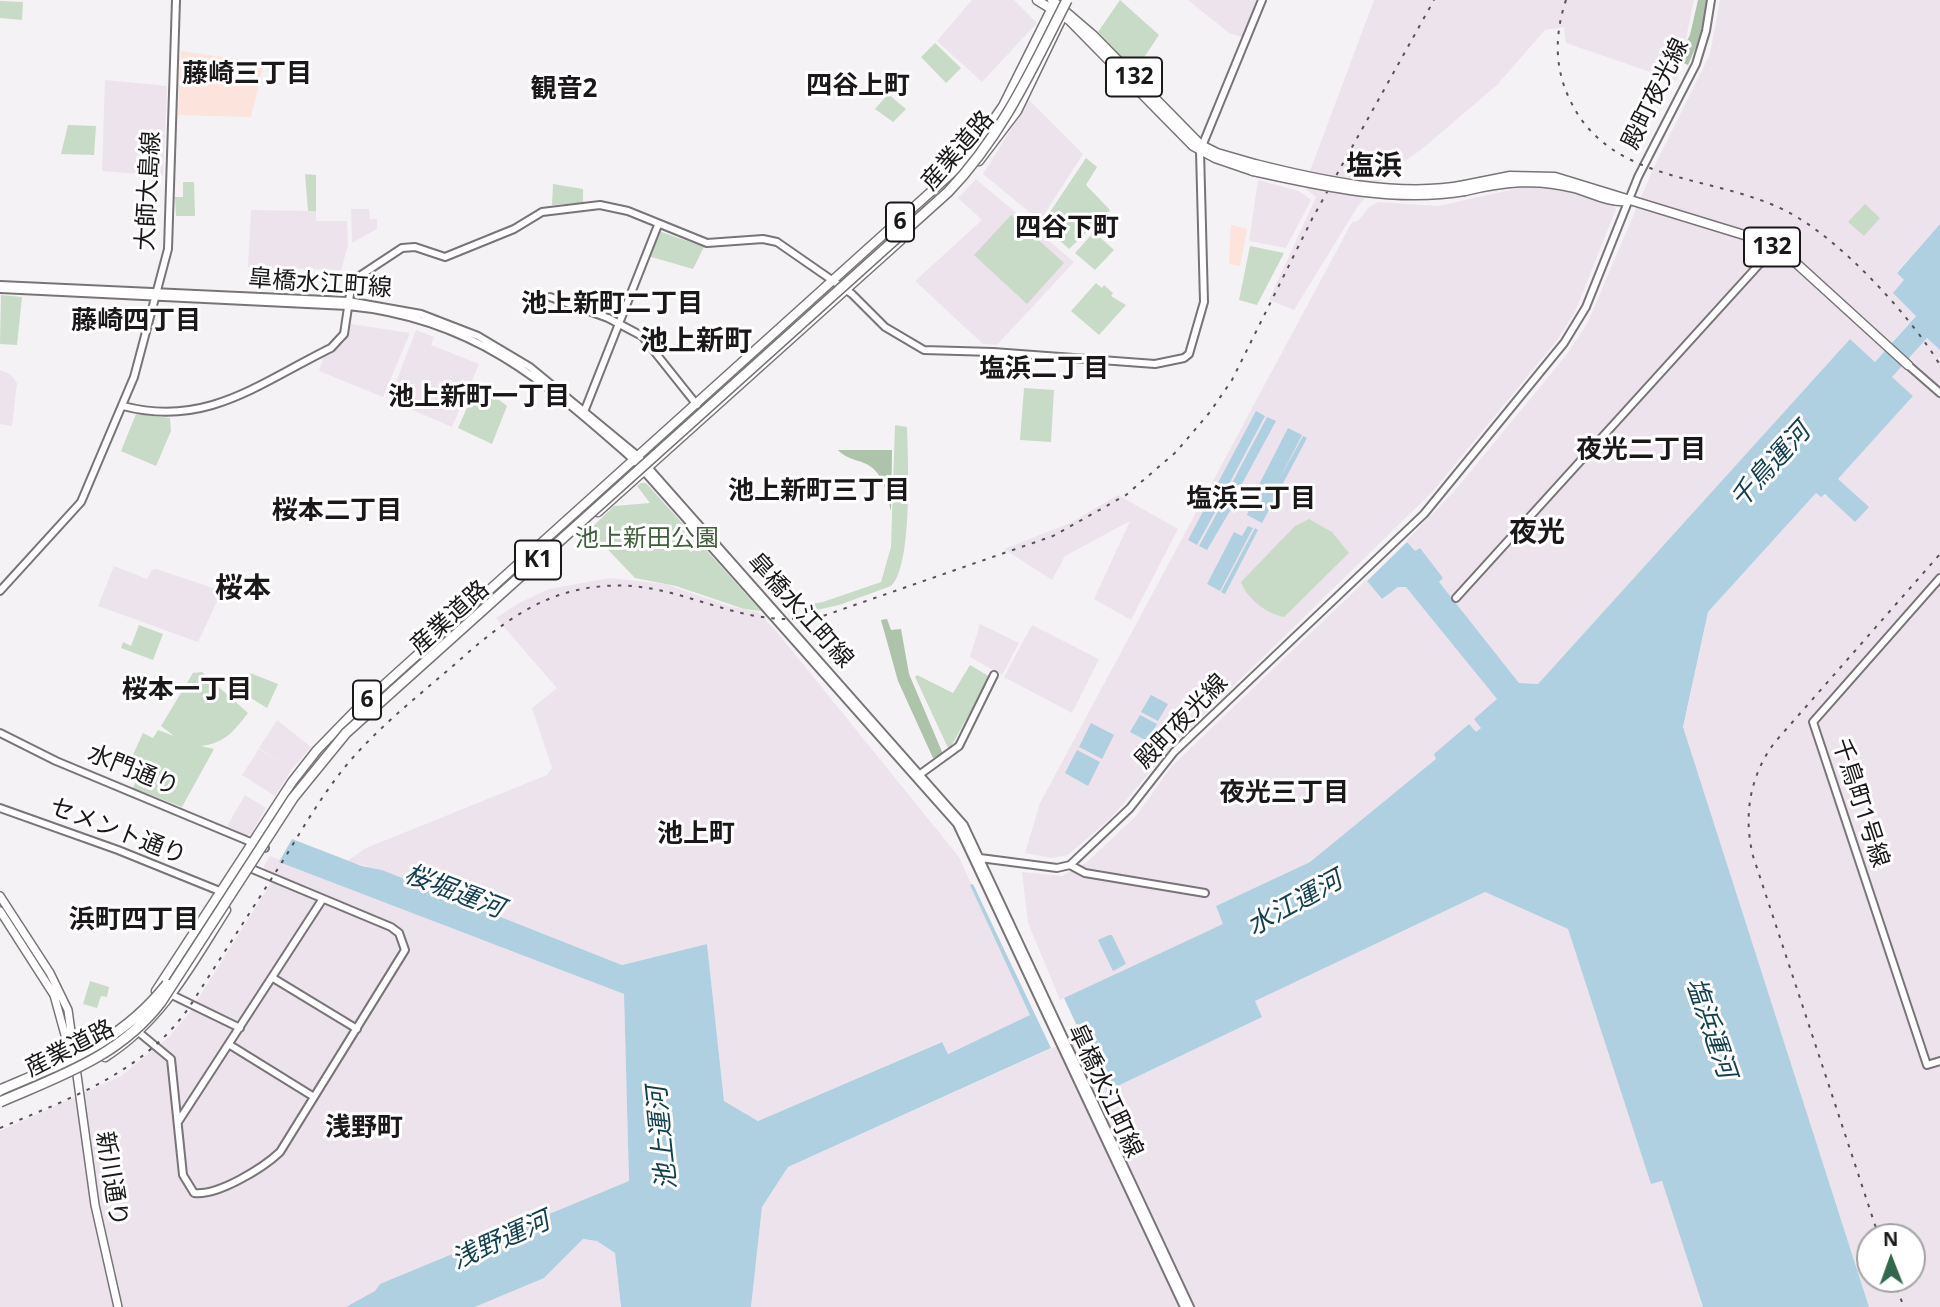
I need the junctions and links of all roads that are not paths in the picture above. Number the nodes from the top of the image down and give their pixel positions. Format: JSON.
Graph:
{"nodes":[{"id":1,"x":176,"y":0,"type":"edge"},
{"id":2,"x":1037,"y":0,"type":"edge"},
{"id":3,"x":1262,"y":0,"type":"edge"},
{"id":4,"x":1711,"y":0,"type":"edge"},
{"id":5,"x":1055,"y":2,"type":"edge"},
{"id":6,"x":1067,"y":6,"type":"edge"},
{"id":7,"x":1201,"y":148,"type":"junction"},
{"id":8,"x":1628,"y":201,"type":"junction"},
{"id":9,"x":657,"y":225,"type":"junction"},
{"id":10,"x":1774,"y":248,"type":"junction"},
{"id":11,"x":834,"y":281,"type":"junction"},
{"id":12,"x":0,"y":287,"type":"edge"},
{"id":13,"x":846,"y":290,"type":"junction"},
{"id":14,"x":156,"y":295,"type":"junction"},
{"id":15,"x":551,"y":297,"type":"dead end"},
{"id":16,"x":348,"y":304,"type":"junction"},
{"id":17,"x":619,"y":323,"type":"junction"},
{"id":18,"x":1908,"y":365,"type":"joint"},
{"id":19,"x":1940,"y":392,"type":"edge"},
{"id":20,"x":697,"y":405,"type":"junction"},
{"id":21,"x":123,"y":406,"type":"junction"},
{"id":22,"x":584,"y":412,"type":"junction"},
{"id":23,"x":636,"y":458,"type":"junction"},
{"id":24,"x":646,"y":470,"type":"junction"},
{"id":25,"x":539,"y":547,"type":"junction"},
{"id":26,"x":551,"y":554,"type":"junction"},
{"id":27,"x":1940,"y":578,"type":"edge"},
{"id":28,"x":0,"y":591,"type":"edge"},
{"id":29,"x":1456,"y":598,"type":"dead end"},
{"id":30,"x":416,"y":657,"type":"junction"},
{"id":31,"x":430,"y":662,"type":"junction"},
{"id":32,"x":403,"y":669,"type":"junction"},
{"id":33,"x":994,"y":675,"type":"dead end"},
{"id":34,"x":412,"y":678,"type":"junction"},
{"id":35,"x":0,"y":733,"type":"edge"},
{"id":36,"x":919,"y":775,"type":"junction"},
{"id":37,"x":0,"y":808,"type":"edge"},
{"id":38,"x":254,"y":842,"type":"junction"},
{"id":39,"x":265,"y":848,"type":"junction"},
{"id":40,"x":978,"y":858,"type":"junction"},
{"id":41,"x":1070,"y":865,"type":"junction"},
{"id":42,"x":252,"y":869,"type":"junction"},
{"id":43,"x":222,"y":892,"type":"junction"},
{"id":44,"x":1205,"y":893,"type":"dead end"},
{"id":45,"x":0,"y":896,"type":"edge"},
{"id":46,"x":322,"y":900,"type":"junction"},
{"id":47,"x":0,"y":911,"type":"edge"},
{"id":48,"x":274,"y":978,"type":"junction"},
{"id":49,"x":157,"y":990,"type":"junction"},
{"id":50,"x":172,"y":994,"type":"junction"},
{"id":51,"x":126,"y":1023,"type":"junction"},
{"id":52,"x":240,"y":1028,"type":"junction"},
{"id":53,"x":357,"y":1029,"type":"junction"},
{"id":54,"x":140,"y":1032,"type":"junction"},
{"id":55,"x":230,"y":1045,"type":"junction"},
{"id":56,"x":72,"y":1056,"type":"junction"},
{"id":57,"x":1940,"y":1061,"type":"edge"},
{"id":58,"x":75,"y":1073,"type":"junction"},
{"id":59,"x":0,"y":1089,"type":"edge"},
{"id":60,"x":314,"y":1097,"type":"junction"},
{"id":61,"x":0,"y":1103,"type":"edge"},
{"id":62,"x":178,"y":1122,"type":"junction"},
{"id":63,"x":118,"y":1307,"type":"edge"},
{"id":64,"x":1187,"y":1307,"type":"edge"}],
"edges":[{"from":1,"to":14,"type":"street","name":"大師大島線"},
{"from":2,"to":5,"type":"main road","number":"132"},
{"from":3,"to":7,"type":"street"},
{"from":4,"to":8,"type":"street","name":"殿町夜光線"},
{"from":5,"to":6,"type":"main road","number":"132"},
{"from":5,"to":11,"type":"main road","name":"産業道路","number":"6"},
{"from":5,"to":59,"type":"highway","number":"K1","bridge":true},
{"from":6,"to":7,"type":"main road","number":"132"},
{"from":6,"to":13,"type":"main road","name":"産業道路","number":"6"},
{"from":6,"to":61,"type":"highway","number":"K1","bridge":true},
{"from":7,"to":8,"type":"main road","number":"132","bridge":true},
{"from":7,"to":13,"type":"street"},
{"from":8,"to":10,"type":"main road","number":"132"},
{"from":8,"to":41,"type":"street","name":"殿町夜光線"},
{"from":9,"to":11,"type":"street"},
{"from":9,"to":16,"type":"street"},
{"from":9,"to":17,"type":"street"},
{"from":10,"to":18,"type":"main road","number":"132"},
{"from":10,"to":29,"type":"street"},
{"from":11,"to":13,"type":"street"},
{"from":11,"to":20,"type":"main road","name":"産業道路","number":"6"},
{"from":12,"to":14,"type":"street","name":"皐橋水江町線"},
{"from":13,"to":24,"type":"main road","name":"産業道路","number":"6"},
{"from":14,"to":16,"type":"street","name":"皐橋水江町線"},
{"from":14,"to":21,"type":"street","name":"大師大島線"},
{"from":15,"to":17,"type":"street"},
{"from":16,"to":21,"type":"street"},
{"from":16,"to":22,"type":"street","name":"皐橋水江町線"},
{"from":16,"to":23,"type":"street","name":"皐橋水江町線"},
{"from":17,"to":20,"type":"street"},
{"from":17,"to":22,"type":"street"},
{"from":18,"to":19,"type":"street","number":"132"},
{"from":20,"to":23,"type":"main road","name":"産業道路","number":"6"},
{"from":21,"to":28,"type":"street","name":"大師大島線"},
{"from":22,"to":23,"type":"street","name":"皐橋水江町線"},
{"from":23,"to":24,"type":"street","name":"皐橋水江町線"},
{"from":23,"to":25,"type":"main road","name":"産業道路","number":"6"},
{"from":24,"to":26,"type":"main road","name":"産業道路","number":"6"},
{"from":24,"to":36,"type":"street","name":"皐橋水江町線"},
{"from":24,"to":36,"type":"street","name":"皐橋水江町線"},
{"from":25,"to":26,"type":"street"},
{"from":25,"to":30,"type":"main road","name":"産業道路","number":"6"},
{"from":26,"to":31,"type":"main road","name":"産業道路","number":"6"},
{"from":27,"to":57,"type":"street","name":"千鳥町1号線"},
{"from":30,"to":31,"type":"street"},
{"from":30,"to":32,"type":"main road","name":"産業道路","number":"6"},
{"from":31,"to":34,"type":"main road","name":"産業道路","number":"6"},
{"from":32,"to":34,"type":"street"},
{"from":32,"to":38,"type":"main road","name":"産業道路","number":"6"},
{"from":33,"to":36,"type":"street"},
{"from":34,"to":39,"type":"main road","name":"産業道路","number":"6"},
{"from":35,"to":38,"type":"street","name":"水門通り"},
{"from":36,"to":40,"type":"street","name":"皐橋水江町線"},
{"from":37,"to":43,"type":"street","name":"セメント通り"},
{"from":38,"to":39,"type":"street","name":"水門通り"},
{"from":38,"to":43,"type":"main road","name":"産業道路","number":"6"},
{"from":39,"to":42,"type":"main road","name":"産業道路","number":"6"},
{"from":40,"to":41,"type":"street"},
{"from":40,"to":64,"type":"street","name":"皐橋水江町線"},
{"from":41,"to":44,"type":"street"},
{"from":42,"to":46,"type":"street"},
{"from":42,"to":50,"type":"main road","name":"産業道路","number":"6"},
{"from":43,"to":49,"type":"main road","name":"産業道路","number":"6"},
{"from":45,"to":56,"type":"main road","name":"新川通り"},
{"from":46,"to":48,"type":"street"},
{"from":46,"to":53,"type":"street"},
{"from":47,"to":56,"type":"main road","name":"新川通り"},
{"from":48,"to":52,"type":"street"},
{"from":48,"to":53,"type":"street"},
{"from":49,"to":50,"type":"street"},
{"from":49,"to":51,"type":"main road","name":"産業道路","number":"6"},
{"from":50,"to":52,"type":"street"},
{"from":50,"to":54,"type":"main road","name":"産業道路","number":"6"},
{"from":51,"to":54,"type":"street"},
{"from":51,"to":56,"type":"main road","name":"産業道路","number":"6"},
{"from":52,"to":55,"type":"street"},
{"from":53,"to":60,"type":"street"},
{"from":54,"to":58,"type":"main road","name":"産業道路","number":"6"},
{"from":54,"to":62,"type":"street"},
{"from":55,"to":60,"type":"street"},
{"from":55,"to":62,"type":"street"},
{"from":56,"to":58,"type":"main road","name":"新川通り"},
{"from":56,"to":59,"type":"main road","name":"産業道路","number":"6"},
{"from":58,"to":61,"type":"main road","name":"産業道路","number":"6"},
{"from":58,"to":63,"type":"main road","name":"新川通り"},
{"from":60,"to":62,"type":"street"}]}
